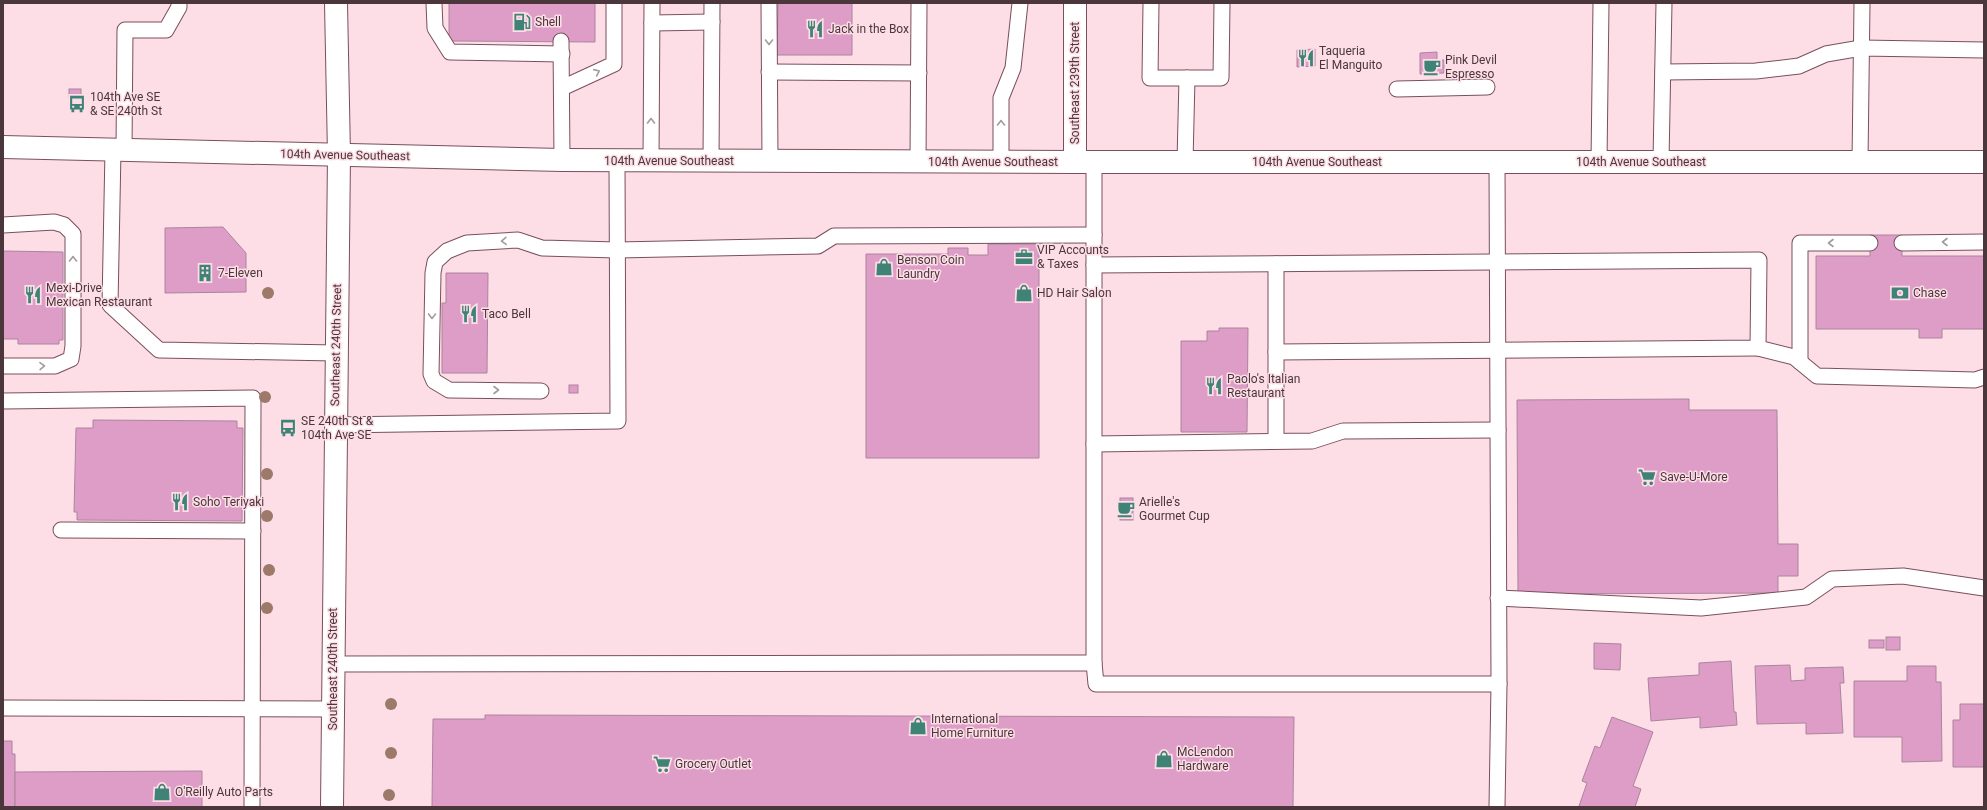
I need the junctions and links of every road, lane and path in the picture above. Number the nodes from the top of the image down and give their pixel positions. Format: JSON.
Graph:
{"nodes":[{"id":1,"x":179,"y":3,"type":"edge"},
{"id":2,"x":336,"y":3,"type":"edge"},
{"id":3,"x":434,"y":3,"type":"edge"},
{"id":4,"x":614,"y":3,"type":"edge"},
{"id":5,"x":652,"y":3,"type":"edge"},
{"id":6,"x":712,"y":3,"type":"edge"},
{"id":7,"x":769,"y":3,"type":"edge"},
{"id":8,"x":919,"y":3,"type":"edge"},
{"id":9,"x":1020,"y":3,"type":"edge"},
{"id":10,"x":1074,"y":3,"type":"edge"},
{"id":11,"x":1151,"y":3,"type":"edge"},
{"id":12,"x":1222,"y":3,"type":"edge"},
{"id":13,"x":1601,"y":3,"type":"edge"},
{"id":14,"x":1664,"y":3,"type":"edge"},
{"id":15,"x":1862,"y":3,"type":"edge"},
{"id":16,"x":712,"y":22,"type":"junction"},
{"id":17,"x":652,"y":23,"type":"junction"},
{"id":18,"x":1861,"y":48,"type":"junction"},
{"id":19,"x":1984,"y":50,"type":"edge"},
{"id":20,"x":769,"y":72,"type":"junction"},
{"id":21,"x":1663,"y":72,"type":"junction"},
{"id":22,"x":919,"y":73,"type":"junction"},
{"id":23,"x":1186,"y":78,"type":"junction"},
{"id":24,"x":1487,"y":87,"type":"dead end"},
{"id":25,"x":562,"y":88,"type":"junction"},
{"id":26,"x":1398,"y":88,"type":"dead end"},
{"id":27,"x":3,"y":147,"type":"edge"},
{"id":28,"x":119,"y":150,"type":"junction"},
{"id":29,"x":338,"y":155,"type":"junction"},
{"id":30,"x":562,"y":160,"type":"junction"},
{"id":31,"x":617,"y":160,"type":"junction"},
{"id":32,"x":651,"y":160,"type":"junction"},
{"id":33,"x":711,"y":161,"type":"junction"},
{"id":34,"x":770,"y":161,"type":"junction"},
{"id":35,"x":1661,"y":161,"type":"junction"},
{"id":36,"x":918,"y":162,"type":"junction"},
{"id":37,"x":1001,"y":162,"type":"junction"},
{"id":38,"x":1084,"y":162,"type":"junction"},
{"id":39,"x":1186,"y":162,"type":"junction"},
{"id":40,"x":1497,"y":162,"type":"junction"},
{"id":41,"x":1599,"y":162,"type":"junction"},
{"id":42,"x":1860,"y":162,"type":"junction"},
{"id":43,"x":1984,"y":162,"type":"edge"},
{"id":44,"x":3,"y":225,"type":"edge"},
{"id":45,"x":1094,"y":235,"type":"junction"},
{"id":46,"x":1984,"y":242,"type":"edge"},
{"id":47,"x":1870,"y":243,"type":"dead end"},
{"id":48,"x":1902,"y":243,"type":"dead end"},
{"id":49,"x":618,"y":250,"type":"junction"},
{"id":50,"x":1497,"y":262,"type":"junction"},
{"id":51,"x":1276,"y":264,"type":"junction"},
{"id":52,"x":1094,"y":265,"type":"junction"},
{"id":53,"x":1758,"y":348,"type":"junction"},
{"id":54,"x":1497,"y":350,"type":"junction"},
{"id":55,"x":1276,"y":352,"type":"junction"},
{"id":56,"x":336,"y":353,"type":"junction"},
{"id":57,"x":1800,"y":362,"type":"junction"},
{"id":58,"x":3,"y":366,"type":"edge"},
{"id":59,"x":1984,"y":376,"type":"edge"},
{"id":60,"x":541,"y":390,"type":"dead end"},
{"id":61,"x":3,"y":401,"type":"edge"},
{"id":62,"x":335,"y":425,"type":"junction"},
{"id":63,"x":1498,"y":430,"type":"junction"},
{"id":64,"x":1276,"y":441,"type":"junction"},
{"id":65,"x":1094,"y":444,"type":"junction"},
{"id":66,"x":61,"y":530,"type":"dead end"},
{"id":67,"x":253,"y":531,"type":"junction"},
{"id":68,"x":1984,"y":588,"type":"edge"},
{"id":69,"x":1498,"y":598,"type":"junction"},
{"id":70,"x":1094,"y":663,"type":"junction"},
{"id":71,"x":333,"y":664,"type":"junction"},
{"id":72,"x":1499,"y":684,"type":"junction"},
{"id":73,"x":3,"y":708,"type":"edge"},
{"id":74,"x":253,"y":708,"type":"junction"},
{"id":75,"x":333,"y":709,"type":"junction"},
{"id":76,"x":252,"y":807,"type":"edge"},
{"id":77,"x":332,"y":807,"type":"edge"},
{"id":78,"x":1497,"y":807,"type":"edge"}],
"edges":[{"from":1,"to":28,"type":"lane"},
{"from":2,"to":29,"type":"main road","name":"Southeast 240th Street"},
{"from":3,"to":25,"type":"lane"},
{"from":25,"to":4,"type":"lane","one_way":true},
{"from":5,"to":17,"type":"lane"},
{"from":6,"to":16,"type":"lane"},
{"from":7,"to":20,"type":"lane","one_way":true},
{"from":8,"to":22,"type":"lane"},
{"from":37,"to":9,"type":"lane","one_way":true},
{"from":10,"to":38,"type":"main road","name":"Southeast 239th Street"},
{"from":11,"to":23,"type":"lane"},
{"from":12,"to":23,"type":"lane"},
{"from":13,"to":41,"type":"lane"},
{"from":14,"to":21,"type":"lane"},
{"from":15,"to":18,"type":"lane"},
{"from":16,"to":17,"type":"lane"},
{"from":16,"to":33,"type":"lane"},
{"from":32,"to":17,"type":"lane","one_way":true},
{"from":18,"to":19,"type":"lane"},
{"from":18,"to":21,"type":"lane"},
{"from":18,"to":42,"type":"lane"},
{"from":20,"to":22,"type":"lane"},
{"from":20,"to":34,"type":"lane"},
{"from":21,"to":35,"type":"lane"},
{"from":22,"to":36,"type":"lane"},
{"from":23,"to":39,"type":"lane"},
{"from":24,"to":26,"type":"lane"},
{"from":25,"to":30,"type":"lane"},
{"from":27,"to":28,"type":"main road","name":"104th Avenue Southeast"},
{"from":28,"to":29,"type":"main road","name":"104th Avenue Southeast"},
{"from":28,"to":56,"type":"lane"},
{"from":29,"to":30,"type":"main road","name":"104th Avenue Southeast"},
{"from":29,"to":56,"type":"main road","name":"Southeast 240th Street"},
{"from":30,"to":31,"type":"main road","name":"104th Avenue Southeast"},
{"from":31,"to":32,"type":"main road","name":"104th Avenue Southeast"},
{"from":31,"to":49,"type":"lane"},
{"from":32,"to":33,"type":"main road","name":"104th Avenue Southeast"},
{"from":33,"to":34,"type":"main road","name":"104th Avenue Southeast"},
{"from":34,"to":36,"type":"main road","name":"104th Avenue Southeast"},
{"from":35,"to":41,"type":"main road","name":"104th Avenue Southeast"},
{"from":35,"to":42,"type":"main road","name":"104th Avenue Southeast"},
{"from":36,"to":37,"type":"main road","name":"104th Avenue Southeast"},
{"from":37,"to":38,"type":"main road","name":"104th Avenue Southeast"},
{"from":38,"to":39,"type":"main road","name":"104th Avenue Southeast"},
{"from":38,"to":45,"type":"lane"},
{"from":39,"to":40,"type":"main road","name":"104th Avenue Southeast"},
{"from":40,"to":41,"type":"main road","name":"104th Avenue Southeast"},
{"from":40,"to":50,"type":"lane"},
{"from":42,"to":43,"type":"main road","name":"104th Avenue Southeast"},
{"from":58,"to":44,"type":"lane","one_way":true},
{"from":45,"to":49,"type":"lane"},
{"from":45,"to":52,"type":"lane"},
{"from":46,"to":48,"type":"lane","one_way":true},
{"from":47,"to":57,"type":"lane","one_way":true},
{"from":49,"to":60,"type":"lane","one_way":true},
{"from":49,"to":62,"type":"lane"},
{"from":50,"to":51,"type":"lane"},
{"from":50,"to":53,"type":"lane"},
{"from":50,"to":54,"type":"lane"},
{"from":51,"to":52,"type":"lane"},
{"from":51,"to":55,"type":"lane"},
{"from":52,"to":65,"type":"lane"},
{"from":53,"to":54,"type":"lane"},
{"from":53,"to":57,"type":"lane"},
{"from":54,"to":55,"type":"lane"},
{"from":54,"to":63,"type":"lane"},
{"from":55,"to":64,"type":"lane"},
{"from":56,"to":62,"type":"main road","name":"Southeast 240th Street"},
{"from":57,"to":59,"type":"lane"},
{"from":61,"to":67,"type":"lane"},
{"from":62,"to":71,"type":"main road","name":"Southeast 240th Street"},
{"from":63,"to":64,"type":"lane"},
{"from":63,"to":69,"type":"lane"},
{"from":64,"to":65,"type":"lane"},
{"from":65,"to":70,"type":"lane"},
{"from":66,"to":67,"type":"lane"},
{"from":67,"to":74,"type":"lane"},
{"from":68,"to":69,"type":"lane"},
{"from":69,"to":72,"type":"lane"},
{"from":70,"to":71,"type":"lane"},
{"from":70,"to":72,"type":"lane"},
{"from":71,"to":75,"type":"main road","name":"Southeast 240th Street"},
{"from":72,"to":78,"type":"lane"},
{"from":73,"to":74,"type":"lane"},
{"from":74,"to":75,"type":"lane"},
{"from":74,"to":76,"type":"lane"},
{"from":75,"to":77,"type":"main road","name":"Southeast 240th Street"}]}
